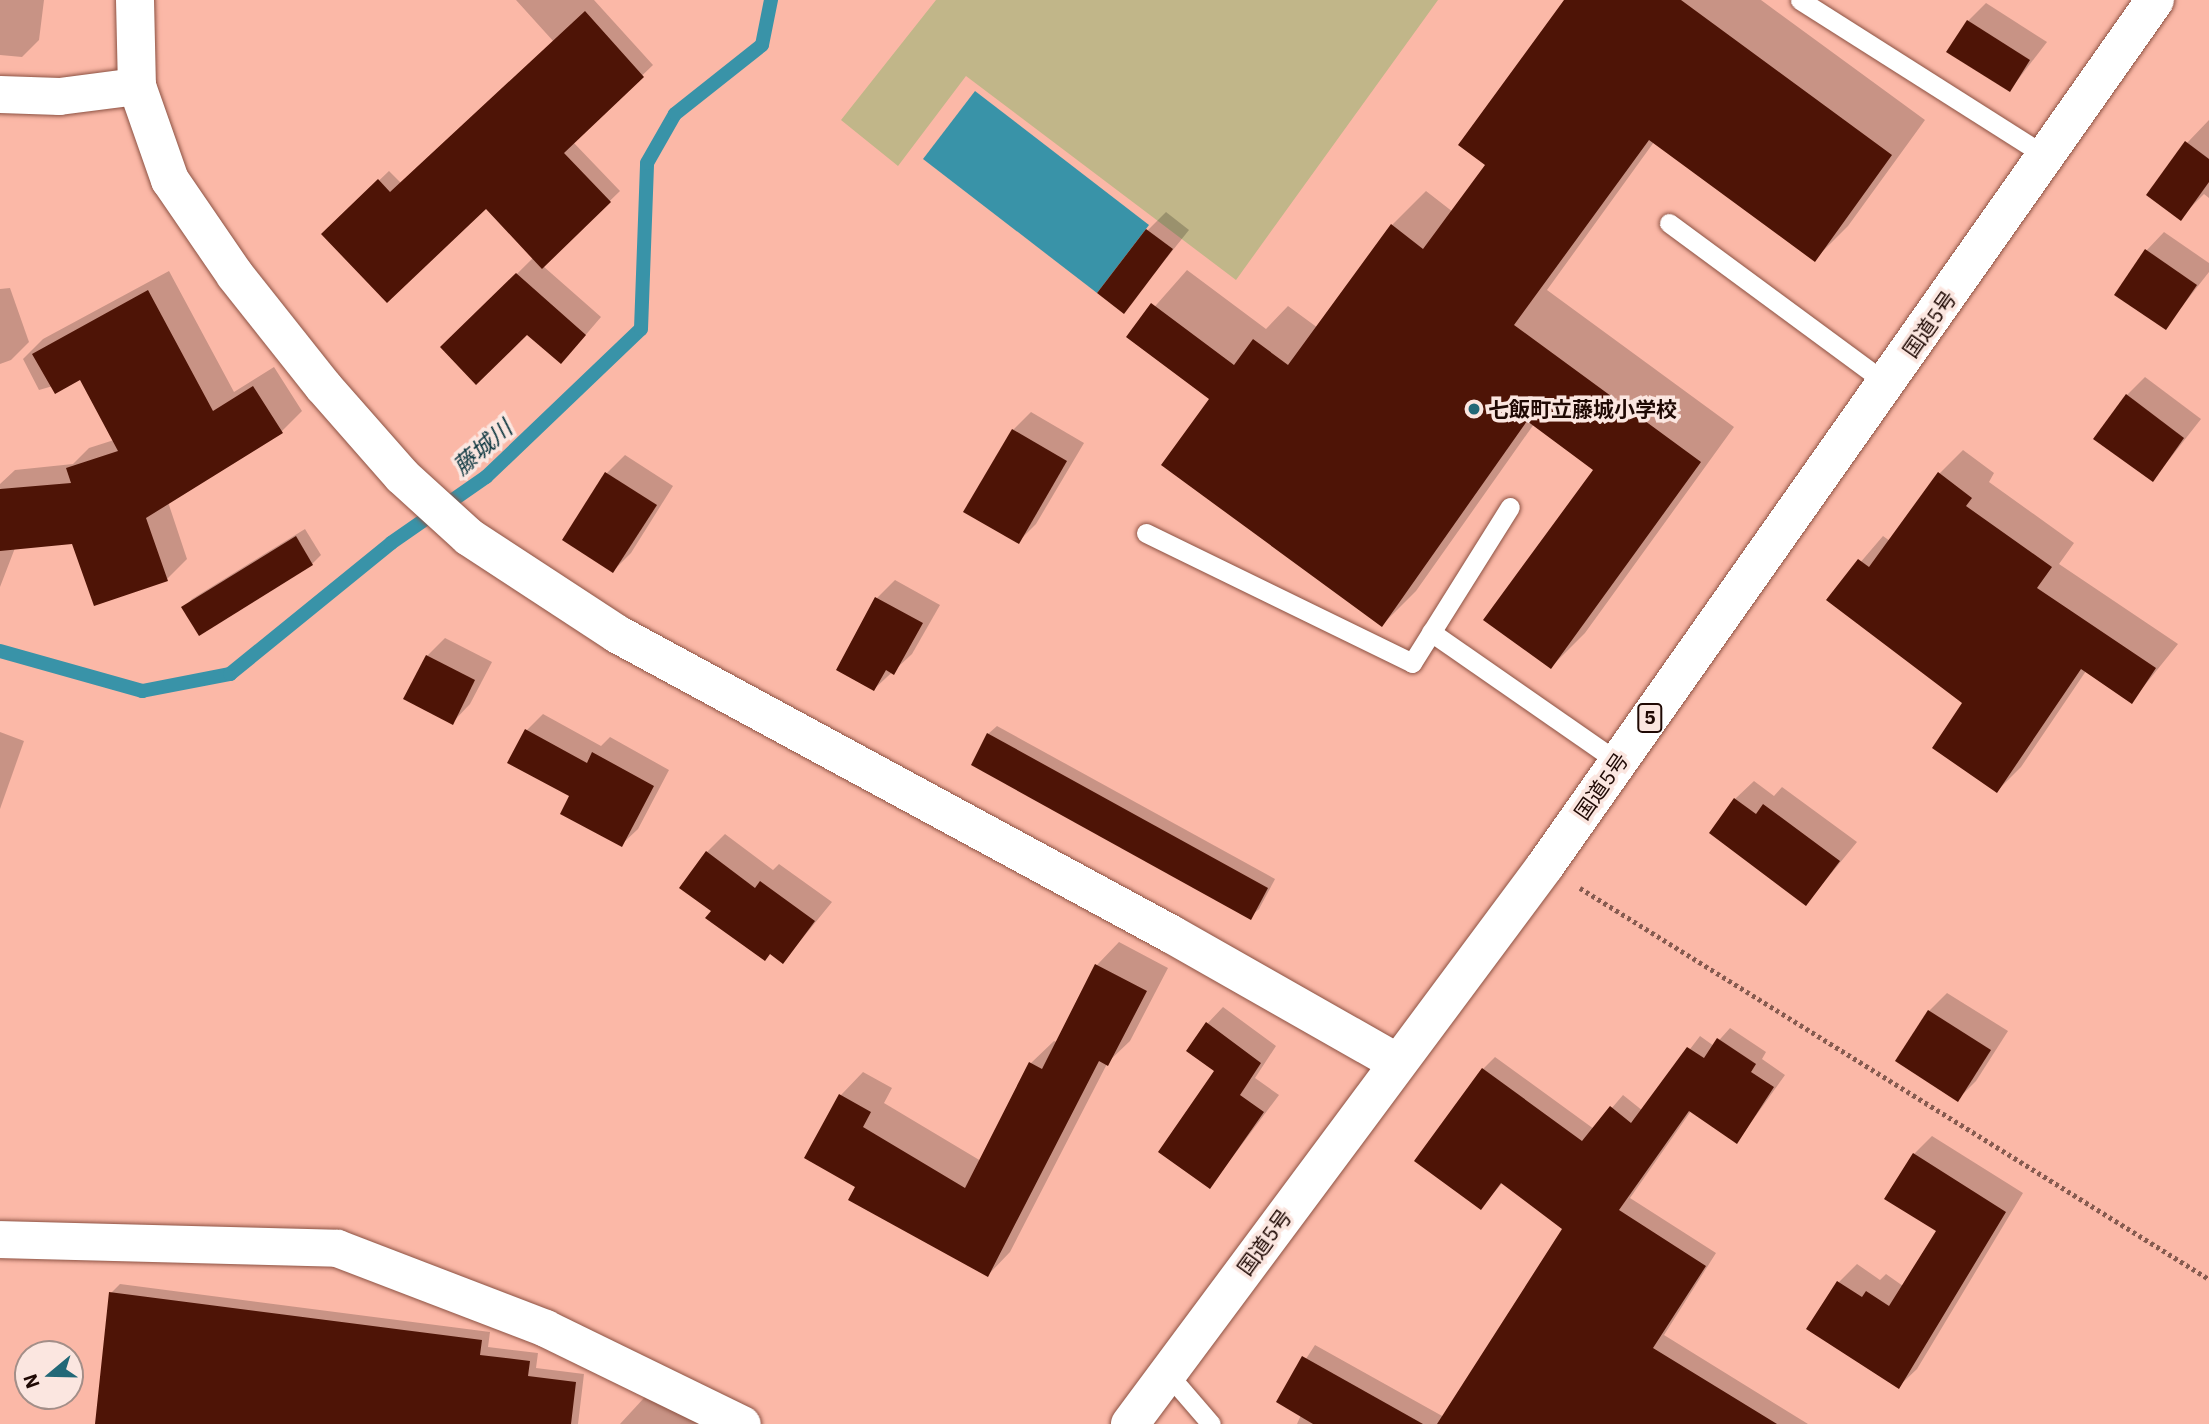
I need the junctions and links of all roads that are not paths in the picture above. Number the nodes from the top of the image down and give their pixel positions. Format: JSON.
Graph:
{"nodes":[{"id":1,"x":135,"y":0,"type":"edge"},
{"id":2,"x":1800,"y":0,"type":"edge"},
{"id":3,"x":2155,"y":0,"type":"edge"},
{"id":4,"x":137,"y":86,"type":"junction"},
{"id":5,"x":0,"y":94,"type":"edge"},
{"id":6,"x":2046,"y":156,"type":"junction"},
{"id":7,"x":1668,"y":223,"type":"dead end"},
{"id":8,"x":1887,"y":384,"type":"junction"},
{"id":9,"x":1510,"y":507,"type":"dead end"},
{"id":10,"x":1146,"y":533,"type":"dead end"},
{"id":11,"x":1431,"y":632,"type":"junction"},
{"id":12,"x":1618,"y":762,"type":"junction"},
{"id":13,"x":1396,"y":1062,"type":"junction"},
{"id":14,"x":0,"y":1239,"type":"edge"},
{"id":15,"x":1167,"y":1373,"type":"junction"},
{"id":16,"x":743,"y":1424,"type":"edge"},
{"id":17,"x":1129,"y":1424,"type":"edge"},
{"id":18,"x":1211,"y":1424,"type":"edge"}],
"edges":[{"from":1,"to":4,"type":"main road"},
{"from":2,"to":6,"type":"lane"},
{"from":3,"to":6,"type":"main road","name":"国道5号","number":"5"},
{"from":4,"to":5,"type":"street"},
{"from":4,"to":13,"type":"main road"},
{"from":6,"to":8,"type":"main road","name":"国道5号","number":"5"},
{"from":7,"to":8,"type":"lane"},
{"from":8,"to":12,"type":"main road","name":"国道5号","number":"5"},
{"from":9,"to":11,"type":"lane"},
{"from":10,"to":11,"type":"lane"},
{"from":11,"to":12,"type":"lane"},
{"from":12,"to":13,"type":"main road","name":"国道5号","number":"5"},
{"from":13,"to":15,"type":"main road","name":"国道5号","number":"5"},
{"from":14,"to":16,"type":"street"},
{"from":15,"to":17,"type":"main road","name":"国道5号","number":"5"},
{"from":15,"to":18,"type":"lane"}]}
